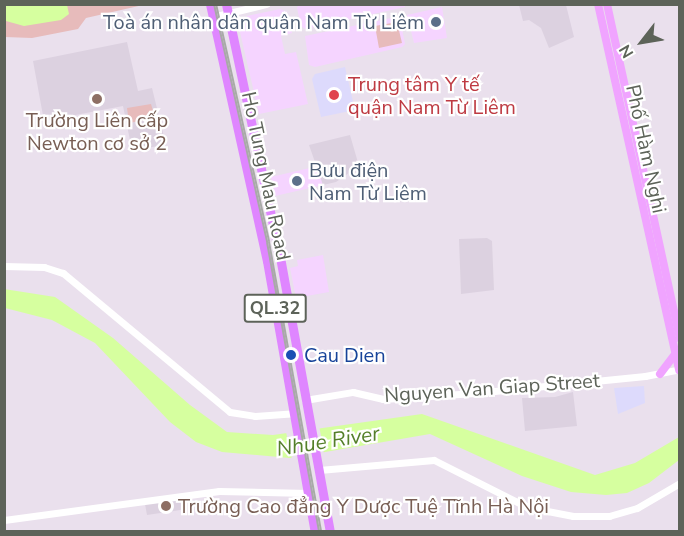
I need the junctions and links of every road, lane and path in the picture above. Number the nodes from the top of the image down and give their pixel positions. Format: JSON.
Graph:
{"nodes":[{"id":1,"x":210,"y":4,"type":"edge"},
{"id":2,"x":266,"y":4,"type":"edge"},
{"id":3,"x":598,"y":4,"type":"edge"},
{"id":4,"x":607,"y":4,"type":"edge"},
{"id":5,"x":227,"y":9,"type":"edge"},
{"id":6,"x":212,"y":17,"type":"junction"},
{"id":7,"x":260,"y":159,"type":"junction"},
{"id":8,"x":246,"y":162,"type":"junction"},
{"id":9,"x":268,"y":200,"type":"junction"},
{"id":10,"x":254,"y":204,"type":"junction"},
{"id":11,"x":4,"y":266,"type":"edge"},
{"id":12,"x":284,"y":278,"type":"junction"},
{"id":13,"x":270,"y":281,"type":"junction"},
{"id":14,"x":680,"y":338,"type":"edge"},
{"id":15,"x":675,"y":354,"type":"junction"},
{"id":16,"x":679,"y":369,"type":"edge"},
{"id":17,"x":660,"y":374,"type":"junction"},
{"id":18,"x":305,"y":400,"type":"junction"},
{"id":19,"x":294,"y":413,"type":"junction"},
{"id":20,"x":319,"y":470,"type":"junction"},
{"id":21,"x":680,"y":483,"type":"edge"},
{"id":22,"x":308,"y":493,"type":"junction"},
{"id":23,"x":4,"y":520,"type":"edge"},
{"id":24,"x":315,"y":531,"type":"edge"},
{"id":25,"x":330,"y":531,"type":"edge"}],
"edges":[{"from":1,"to":6,"type":"highway","name":"Ho Tung Mau Road","number":"QL.32"},
{"from":2,"to":5,"type":"street"},
{"from":3,"to":15,"type":"main road","name":"Phố Hàm Nghi"},
{"from":4,"to":14,"type":"main road","name":"Phố Hàm Nghi"},
{"from":5,"to":6,"type":"street"},
{"from":5,"to":7,"type":"highway","name":"Ho Tung Mau Road","number":"QL.32"},
{"from":6,"to":8,"type":"highway","name":"Ho Tung Mau Road","number":"QL.32"},
{"from":7,"to":8,"type":"highway"},
{"from":7,"to":9,"type":"highway","name":"Ho Tung Mau Road","number":"QL.32"},
{"from":8,"to":10,"type":"highway","name":"Ho Tung Mau Road","number":"QL.32"},
{"from":9,"to":10,"type":"highway"},
{"from":9,"to":12,"type":"highway","name":"Ho Tung Mau Road","number":"QL.32"},
{"from":10,"to":13,"type":"highway","name":"Ho Tung Mau Road","number":"QL.32"},
{"from":11,"to":19,"type":"street"},
{"from":12,"to":13,"type":"highway"},
{"from":12,"to":18,"type":"highway","name":"Ho Tung Mau Road","number":"QL.32"},
{"from":13,"to":19,"type":"highway","name":"Ho Tung Mau Road","number":"QL.32"},
{"from":15,"to":16,"type":"main road","name":"Phố Hàm Nghi"},
{"from":15,"to":17,"type":"main road"},
{"from":16,"to":17,"type":"street","name":"Nguyen Van Giap Street"},
{"from":17,"to":18,"type":"street","name":"Nguyen Van Giap Street"},
{"from":18,"to":20,"type":"highway","name":"Ho Tung Mau Road","number":"QL.32"},
{"from":19,"to":22,"type":"highway","name":"Ho Tung Mau Road","number":"QL.32"},
{"from":20,"to":21,"type":"street"},
{"from":20,"to":25,"type":"highway","number":"QL.32"},
{"from":22,"to":23,"type":"street"},
{"from":22,"to":24,"type":"highway","number":"QL.32"}]}
